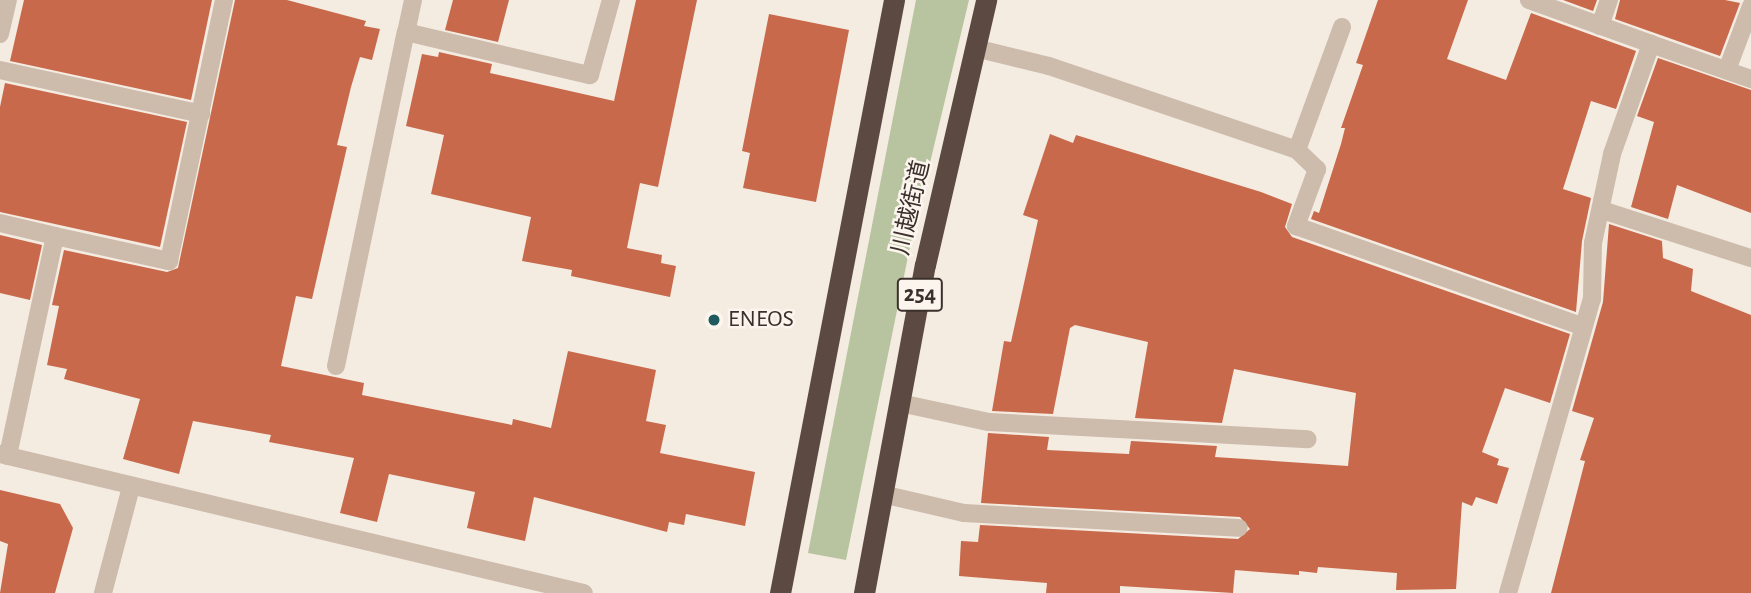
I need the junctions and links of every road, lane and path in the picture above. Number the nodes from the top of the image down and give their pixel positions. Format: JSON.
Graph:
{"nodes":[{"id":1,"x":8,"y":0,"type":"edge"},
{"id":2,"x":224,"y":0,"type":"edge"},
{"id":3,"x":413,"y":0,"type":"edge"},
{"id":4,"x":611,"y":0,"type":"edge"},
{"id":5,"x":894,"y":0,"type":"edge"},
{"id":6,"x":986,"y":0,"type":"edge"},
{"id":7,"x":1529,"y":0,"type":"edge"},
{"id":8,"x":1609,"y":0,"type":"edge"},
{"id":9,"x":1751,"y":6,"type":"edge"},
{"id":10,"x":1600,"y":26,"type":"junction"},
{"id":11,"x":1342,"y":27,"type":"dead end"},
{"id":12,"x":406,"y":32,"type":"junction"},
{"id":13,"x":0,"y":34,"type":"edge"},
{"id":14,"x":1651,"y":44,"type":"junction"},
{"id":15,"x":975,"y":48,"type":"junction"},
{"id":16,"x":0,"y":70,"type":"edge"},
{"id":17,"x":1727,"y":70,"type":"junction"},
{"id":18,"x":1751,"y":79,"type":"edge"},
{"id":19,"x":201,"y":114,"type":"junction"},
{"id":20,"x":1297,"y":150,"type":"junction"},
{"id":21,"x":1602,"y":210,"type":"junction"},
{"id":22,"x":0,"y":223,"type":"edge"},
{"id":23,"x":55,"y":236,"type":"junction"},
{"id":24,"x":1751,"y":258,"type":"edge"},
{"id":25,"x":1582,"y":326,"type":"junction"},
{"id":26,"x":336,"y":366,"type":"dead end"},
{"id":27,"x":900,"y":403,"type":"junction"},
{"id":28,"x":1308,"y":439,"type":"dead end"},
{"id":29,"x":4,"y":455,"type":"edge"},
{"id":30,"x":131,"y":487,"type":"junction"},
{"id":31,"x":882,"y":494,"type":"junction"},
{"id":32,"x":1239,"y":528,"type":"dead end"},
{"id":33,"x":103,"y":593,"type":"edge"},
{"id":34,"x":584,"y":593,"type":"edge"},
{"id":35,"x":780,"y":593,"type":"edge"},
{"id":36,"x":864,"y":593,"type":"edge"},
{"id":37,"x":1508,"y":593,"type":"edge"}],
"edges":[{"from":1,"to":13,"type":"street"},
{"from":2,"to":19,"type":"street"},
{"from":3,"to":12,"type":"street"},
{"from":4,"to":12,"type":"street"},
{"from":5,"to":35,"type":"highway"},
{"from":6,"to":15,"type":"highway","name":"川越街道","number":"254"},
{"from":7,"to":10,"type":"street"},
{"from":8,"to":10,"type":"street"},
{"from":9,"to":17,"type":"street"},
{"from":10,"to":14,"type":"street"},
{"from":11,"to":20,"type":"street"},
{"from":12,"to":26,"type":"street"},
{"from":14,"to":17,"type":"street"},
{"from":14,"to":21,"type":"street"},
{"from":15,"to":20,"type":"street"},
{"from":15,"to":27,"type":"highway","name":"川越街道","number":"254"},
{"from":16,"to":19,"type":"street"},
{"from":17,"to":18,"type":"street"},
{"from":19,"to":23,"type":"street"},
{"from":20,"to":25,"type":"street"},
{"from":21,"to":24,"type":"street"},
{"from":21,"to":25,"type":"street"},
{"from":22,"to":23,"type":"street"},
{"from":23,"to":29,"type":"street"},
{"from":25,"to":37,"type":"street"},
{"from":27,"to":28,"type":"street"},
{"from":27,"to":31,"type":"highway","name":"川越街道","number":"254"},
{"from":29,"to":30,"type":"street"},
{"from":30,"to":33,"type":"street"},
{"from":30,"to":34,"type":"street"},
{"from":31,"to":32,"type":"street"},
{"from":31,"to":36,"type":"highway","name":"川越街道","number":"254"}]}
